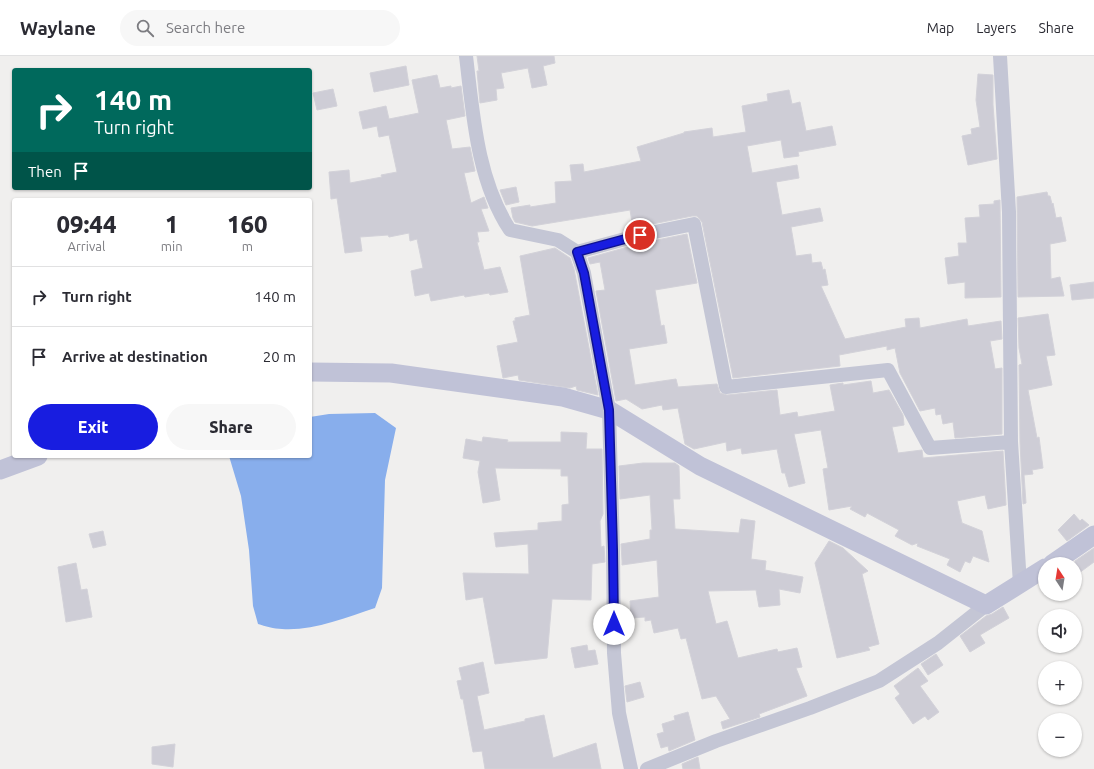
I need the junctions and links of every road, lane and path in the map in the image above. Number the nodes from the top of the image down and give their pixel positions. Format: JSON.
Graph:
{"nodes":[{"id":1,"x":466,"y":56,"type":"edge"},
{"id":2,"x":1000,"y":56,"type":"edge"},
{"id":3,"x":577,"y":252,"type":"junction"},
{"id":4,"x":312,"y":372,"type":"edge"},
{"id":5,"x":609,"y":410,"type":"junction"},
{"id":6,"x":1011,"y":442,"type":"junction"},
{"id":7,"x":33,"y":458,"type":"edge"},
{"id":8,"x":0,"y":470,"type":"edge"},
{"id":9,"x":1094,"y":535,"type":"edge"},
{"id":10,"x":1062,"y":557,"type":"edge"},
{"id":11,"x":1038,"y":572,"type":"edge"},
{"id":12,"x":1020,"y":584,"type":"junction"},
{"id":13,"x":986,"y":605,"type":"junction"},
{"id":14,"x":631,"y":769,"type":"edge"},
{"id":15,"x":647,"y":769,"type":"edge"}],
"edges":[{"from":1,"to":3,"type":"street"},
{"from":2,"to":6,"type":"street"},
{"from":3,"to":5,"type":"street"},
{"from":3,"to":6,"type":"street"},
{"from":4,"to":5,"type":"street"},
{"from":5,"to":13,"type":"street"},
{"from":5,"to":14,"type":"street"},
{"from":6,"to":12,"type":"street"},
{"from":7,"to":8,"type":"street"},
{"from":9,"to":10,"type":"street"},
{"from":11,"to":12,"type":"street"},
{"from":12,"to":13,"type":"street"},
{"from":13,"to":15,"type":"street"}]}
